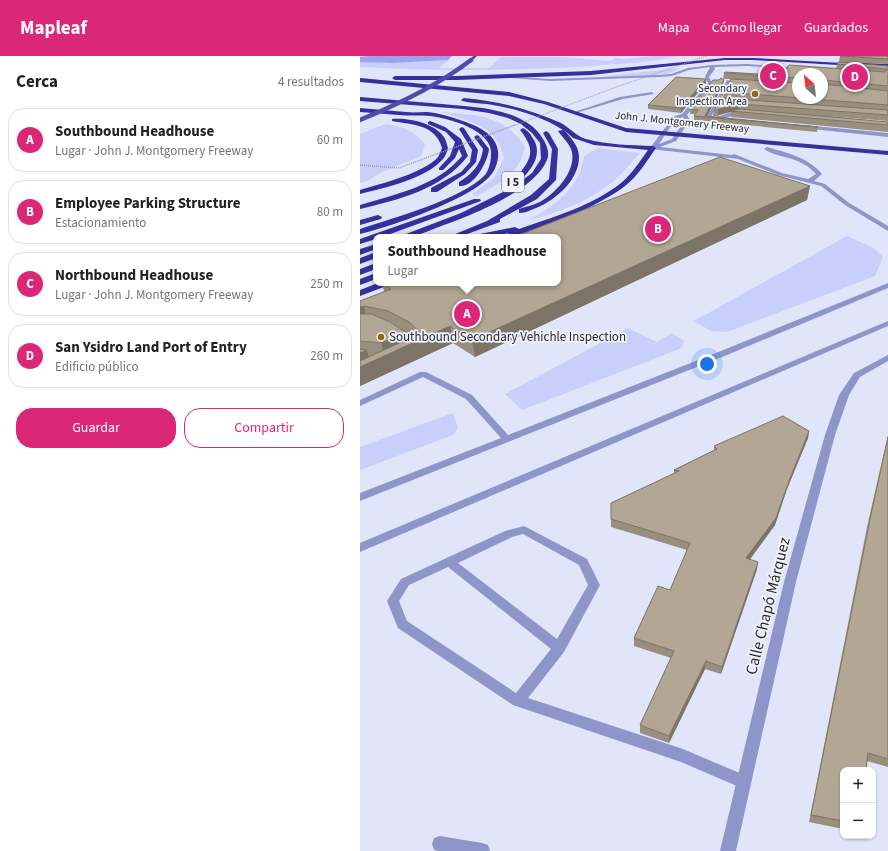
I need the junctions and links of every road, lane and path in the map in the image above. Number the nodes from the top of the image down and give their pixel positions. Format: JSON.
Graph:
{"nodes":[{"id":1,"x":694,"y":56,"type":"edge"},
{"id":2,"x":770,"y":56,"type":"edge"},
{"id":3,"x":473,"y":58,"type":"edge"},
{"id":4,"x":706,"y":58,"type":"edge"},
{"id":5,"x":797,"y":62,"type":"junction"},
{"id":6,"x":712,"y":66,"type":"junction"},
{"id":7,"x":648,"y":67,"type":"junction"},
{"id":8,"x":794,"y":68,"type":"edge"},
{"id":9,"x":888,"y":69,"type":"edge"},
{"id":10,"x":493,"y":77,"type":"junction"},
{"id":11,"x":360,"y":79,"type":"edge"},
{"id":12,"x":722,"y":80,"type":"edge"},
{"id":13,"x":729,"y":81,"type":"junction"},
{"id":14,"x":737,"y":82,"type":"edge"},
{"id":15,"x":652,"y":93,"type":"dead end"},
{"id":16,"x":434,"y":98,"type":"dead end"},
{"id":17,"x":360,"y":99,"type":"edge"},
{"id":18,"x":456,"y":99,"type":"dead end"},
{"id":19,"x":718,"y":100,"type":"junction"},
{"id":20,"x":726,"y":100,"type":"edge"},
{"id":21,"x":383,"y":101,"type":"junction"},
{"id":22,"x":428,"y":104,"type":"junction"},
{"id":23,"x":360,"y":110,"type":"edge"},
{"id":24,"x":576,"y":112,"type":"junction"},
{"id":25,"x":752,"y":113,"type":"edge"},
{"id":26,"x":406,"y":114,"type":"junction"},
{"id":27,"x":684,"y":115,"type":"junction"},
{"id":28,"x":360,"y":119,"type":"edge"},
{"id":29,"x":715,"y":119,"type":"junction"},
{"id":30,"x":729,"y":120,"type":"edge"},
{"id":31,"x":552,"y":122,"type":"junction"},
{"id":32,"x":824,"y":122,"type":"edge"},
{"id":33,"x":844,"y":124,"type":"edge"},
{"id":34,"x":869,"y":126,"type":"edge"},
{"id":35,"x":799,"y":127,"type":"edge"},
{"id":36,"x":806,"y":128,"type":"junction"},
{"id":37,"x":462,"y":129,"type":"junction"},
{"id":38,"x":626,"y":130,"type":"junction"},
{"id":39,"x":830,"y":130,"type":"junction"},
{"id":40,"x":888,"y":131,"type":"edge"},
{"id":41,"x":850,"y":132,"type":"junction"},
{"id":42,"x":664,"y":134,"type":"junction"},
{"id":43,"x":879,"y":134,"type":"junction"},
{"id":44,"x":677,"y":135,"type":"junction"},
{"id":45,"x":888,"y":135,"type":"edge"},
{"id":46,"x":459,"y":140,"type":"junction"},
{"id":47,"x":653,"y":148,"type":"junction"},
{"id":48,"x":767,"y":149,"type":"junction"},
{"id":49,"x":888,"y":149,"type":"edge"},
{"id":50,"x":888,"y":153,"type":"edge"},
{"id":51,"x":888,"y":156,"type":"edge"},
{"id":52,"x":861,"y":158,"type":"dead end"},
{"id":53,"x":360,"y":165,"type":"edge"},
{"id":54,"x":554,"y":169,"type":"junction"},
{"id":55,"x":810,"y":181,"type":"junction"},
{"id":56,"x":536,"y":184,"type":"dead end"},
{"id":57,"x":360,"y":192,"type":"edge"},
{"id":58,"x":523,"y":194,"type":"dead end"},
{"id":59,"x":360,"y":199,"type":"edge"},
{"id":60,"x":415,"y":205,"type":"dead end"},
{"id":61,"x":360,"y":207,"type":"edge"},
{"id":62,"x":489,"y":212,"type":"dead end"},
{"id":63,"x":387,"y":214,"type":"dead end"},
{"id":64,"x":360,"y":215,"type":"edge"},
{"id":65,"x":475,"y":218,"type":"dead end"},
{"id":66,"x":490,"y":222,"type":"junction"},
{"id":67,"x":360,"y":223,"type":"edge"},
{"id":68,"x":538,"y":224,"type":"junction"},
{"id":69,"x":879,"y":225,"type":"junction"},
{"id":70,"x":888,"y":229,"type":"edge"},
{"id":71,"x":360,"y":232,"type":"edge"},
{"id":72,"x":383,"y":234,"type":"edge"},
{"id":73,"x":410,"y":234,"type":"edge"},
{"id":74,"x":434,"y":234,"type":"edge"},
{"id":75,"x":460,"y":234,"type":"edge"},
{"id":76,"x":486,"y":234,"type":"edge"},
{"id":77,"x":513,"y":234,"type":"edge"},
{"id":78,"x":888,"y":235,"type":"edge"},
{"id":79,"x":373,"y":237,"type":"edge"},
{"id":80,"x":360,"y":242,"type":"edge"},
{"id":81,"x":373,"y":247,"type":"edge"},
{"id":82,"x":360,"y":252,"type":"edge"},
{"id":83,"x":373,"y":256,"type":"edge"},
{"id":84,"x":360,"y":261,"type":"edge"},
{"id":85,"x":373,"y":267,"type":"edge"},
{"id":86,"x":360,"y":272,"type":"edge"},
{"id":87,"x":373,"y":277,"type":"edge"},
{"id":88,"x":360,"y":282,"type":"edge"},
{"id":89,"x":888,"y":285,"type":"edge"},
{"id":90,"x":378,"y":286,"type":"edge"},
{"id":91,"x":360,"y":293,"type":"edge"},
{"id":92,"x":888,"y":323,"type":"edge"},
{"id":93,"x":888,"y":358,"type":"edge"},
{"id":94,"x":360,"y":403,"type":"edge"},
{"id":95,"x":507,"y":439,"type":"junction"},
{"id":96,"x":360,"y":497,"type":"edge"},
{"id":97,"x":360,"y":548,"type":"edge"},
{"id":98,"x":449,"y":562,"type":"junction"},
{"id":99,"x":559,"y":648,"type":"junction"},
{"id":100,"x":518,"y":701,"type":"junction"},
{"id":101,"x":744,"y":782,"type":"junction"},
{"id":102,"x":440,"y":844,"type":"dead end"},
{"id":103,"x":482,"y":851,"type":"edge"},
{"id":104,"x":728,"y":851,"type":"edge"}],
"edges":[{"from":1,"to":7,"type":"highway"},
{"from":2,"to":5,"type":"highway"},
{"from":3,"to":28,"type":"main road","bridge":true},
{"from":4,"to":5,"type":"highway"},
{"from":4,"to":6,"type":"street"},
{"from":4,"to":7,"type":"highway"},
{"from":4,"to":53,"type":"path","bridge":true},
{"from":5,"to":9,"type":"highway"},
{"from":6,"to":8,"type":"street"},
{"from":6,"to":10,"type":"street"},
{"from":6,"to":27,"type":"street"},
{"from":7,"to":10,"type":"highway"},
{"from":10,"to":11,"type":"highway"},
{"from":11,"to":24,"type":"highway","name":"John J. Montgomery Freeway"},
{"from":12,"to":13,"type":"street"},
{"from":13,"to":14,"type":"street"},
{"from":13,"to":19,"type":"street"},
{"from":15,"to":24,"type":"street"},
{"from":16,"to":21,"type":"highway"},
{"from":17,"to":21,"type":"highway","number":"I 5"},
{"from":18,"to":31,"type":"highway"},
{"from":19,"to":20,"type":"street"},
{"from":19,"to":29,"type":"street"},
{"from":21,"to":22,"type":"highway","number":"I 5"},
{"from":22,"to":54,"type":"highway","number":"I 5"},
{"from":22,"to":72,"type":"highway","number":"I 5"},
{"from":22,"to":73,"type":"highway","number":"I 5"},
{"from":23,"to":26,"type":"highway","number":"I 5"},
{"from":24,"to":38,"type":"highway","name":"John J. Montgomery Freeway"},
{"from":25,"to":29,"type":"street"},
{"from":26,"to":37,"type":"highway","number":"I 5"},
{"from":26,"to":46,"type":"highway","number":"I 5"},
{"from":26,"to":71,"type":"highway","number":"I 5"},
{"from":27,"to":42,"type":"street"},
{"from":27,"to":44,"type":"street"},
{"from":28,"to":57,"type":"highway"},
{"from":29,"to":30,"type":"street"},
{"from":31,"to":47,"type":"highway"},
{"from":31,"to":66,"type":"highway","number":"I 5"},
{"from":32,"to":36,"type":"street"},
{"from":33,"to":39,"type":"street"},
{"from":34,"to":41,"type":"street"},
{"from":35,"to":36,"type":"street"},
{"from":36,"to":39,"type":"street"},
{"from":37,"to":60,"type":"highway","number":"I 5"},
{"from":37,"to":64,"type":"highway"},
{"from":38,"to":42,"type":"highway","name":"John J. Montgomery Freeway"},
{"from":38,"to":42,"type":"highway"},
{"from":39,"to":41,"type":"street"},
{"from":40,"to":43,"type":"street"},
{"from":41,"to":43,"type":"street"},
{"from":42,"to":44,"type":"highway"},
{"from":42,"to":44,"type":"highway"},
{"from":42,"to":47,"type":"street"},
{"from":43,"to":45,"type":"street"},
{"from":44,"to":47,"type":"street"},
{"from":44,"to":48,"type":"highway"},
{"from":44,"to":49,"type":"highway"},
{"from":44,"to":50,"type":"highway","name":"John J. Montgomery Freeway"},
{"from":44,"to":51,"type":"highway"},
{"from":46,"to":59,"type":"highway"},
{"from":46,"to":61,"type":"highway"},
{"from":47,"to":55,"type":"street"},
{"from":47,"to":68,"type":"highway"},
{"from":48,"to":52,"type":"highway"},
{"from":48,"to":55,"type":"street"},
{"from":54,"to":56,"type":"highway","number":"I 5"},
{"from":54,"to":66,"type":"highway","number":"I 5"},
{"from":55,"to":69,"type":"street"},
{"from":58,"to":62,"type":"highway","number":"I 5"},
{"from":63,"to":67,"type":"highway"},
{"from":65,"to":74,"type":"highway"},
{"from":66,"to":75,"type":"highway","number":"I 5"},
{"from":68,"to":76,"type":"highway"},
{"from":68,"to":77,"type":"highway"},
{"from":69,"to":70,"type":"street"},
{"from":69,"to":78,"type":"street"},
{"from":79,"to":80,"type":"highway","number":"I 5"},
{"from":81,"to":82,"type":"highway"},
{"from":83,"to":84,"type":"highway"},
{"from":85,"to":86,"type":"highway"},
{"from":87,"to":88,"type":"highway"},
{"from":89,"to":95,"type":"street"},
{"from":90,"to":91,"type":"highway"},
{"from":92,"to":97,"type":"street"},
{"from":93,"to":101,"type":"street","name":"Calle Chapó Márquez"},
{"from":94,"to":95,"type":"street"},
{"from":95,"to":96,"type":"street"},
{"from":98,"to":99,"type":"street"},
{"from":98,"to":99,"type":"street"},
{"from":98,"to":100,"type":"street"},
{"from":99,"to":100,"type":"street"},
{"from":100,"to":101,"type":"street"},
{"from":101,"to":104,"type":"street","name":"Calle Chapó Márquez"},
{"from":102,"to":103,"type":"street"}]}
